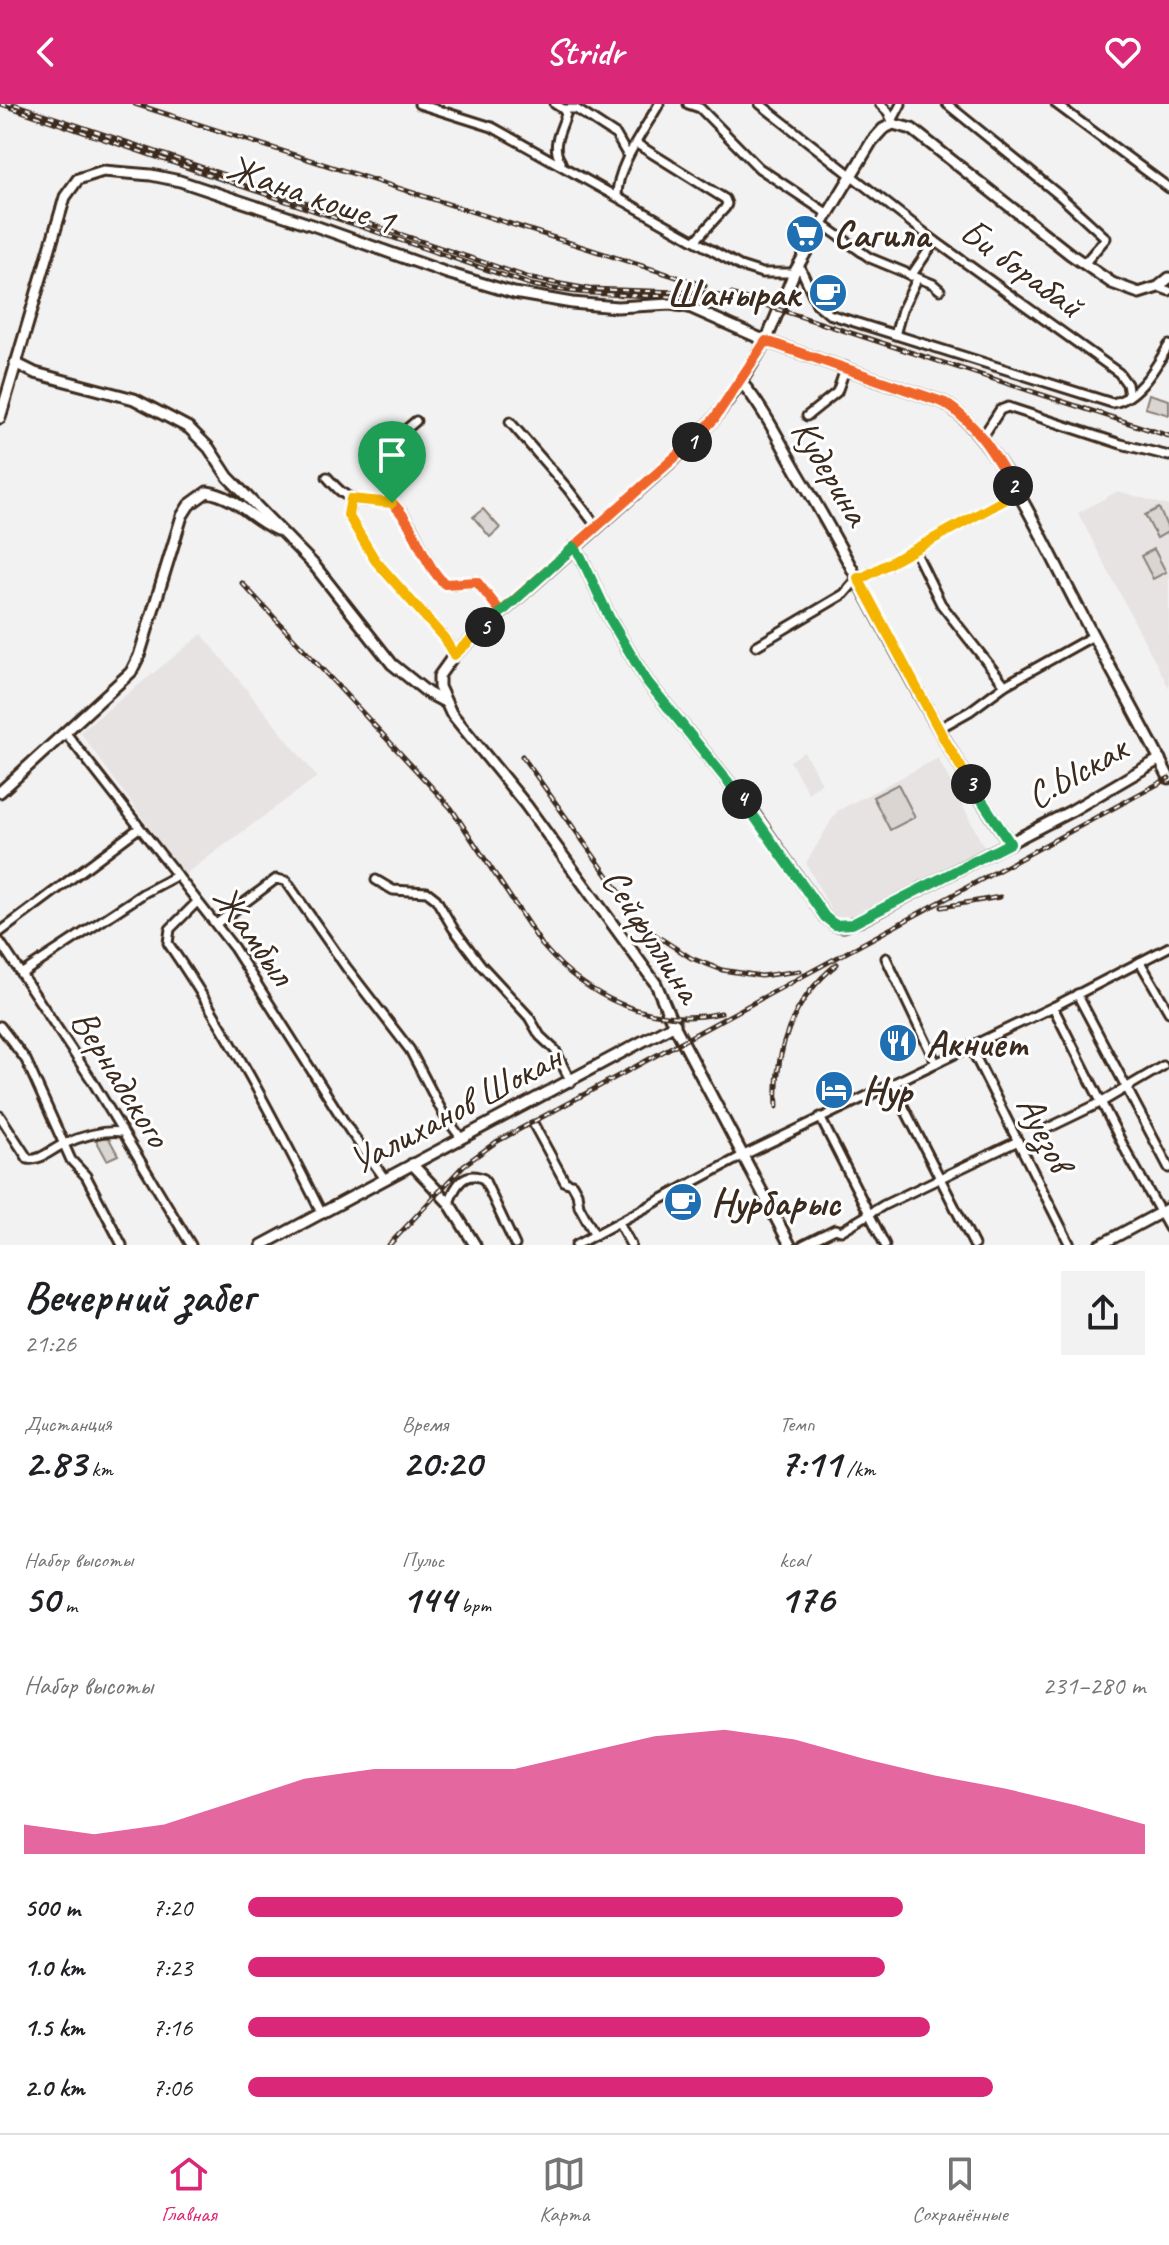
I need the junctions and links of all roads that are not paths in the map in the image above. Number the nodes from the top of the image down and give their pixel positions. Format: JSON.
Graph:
{"nodes":[{"id":1,"x":419,"y":104,"type":"edge"},
{"id":2,"x":659,"y":104,"type":"edge"},
{"id":3,"x":688,"y":104,"type":"edge"},
{"id":4,"x":760,"y":104,"type":"edge"},
{"id":5,"x":880,"y":104,"type":"edge"},
{"id":6,"x":901,"y":104,"type":"edge"},
{"id":7,"x":947,"y":104,"type":"edge"},
{"id":8,"x":1056,"y":104,"type":"edge"},
{"id":9,"x":559,"y":106,"type":"edge"},
{"id":10,"x":892,"y":122,"type":"junction"},
{"id":11,"x":637,"y":144,"type":"junction"},
{"id":12,"x":628,"y":156,"type":"junction"},
{"id":13,"x":565,"y":167,"type":"junction"},
{"id":14,"x":851,"y":174,"type":"junction"},
{"id":15,"x":1169,"y":188,"type":"edge"},
{"id":16,"x":617,"y":196,"type":"junction"},
{"id":17,"x":828,"y":214,"type":"junction"},
{"id":18,"x":822,"y":224,"type":"junction"},
{"id":19,"x":696,"y":240,"type":"junction"},
{"id":20,"x":935,"y":241,"type":"junction"},
{"id":21,"x":1084,"y":264,"type":"junction"},
{"id":22,"x":796,"y":269,"type":"junction"},
{"id":23,"x":914,"y":278,"type":"junction"},
{"id":24,"x":1169,"y":278,"type":"edge"},
{"id":25,"x":1158,"y":287,"type":"junction"},
{"id":26,"x":940,"y":290,"type":"dead end"},
{"id":27,"x":1169,"y":291,"type":"edge"},
{"id":28,"x":895,"y":335,"type":"junction"},
{"id":29,"x":766,"y":341,"type":"junction"},
{"id":30,"x":1169,"y":345,"type":"edge"},
{"id":31,"x":15,"y":363,"type":"junction"},
{"id":32,"x":846,"y":367,"type":"junction"},
{"id":33,"x":741,"y":382,"type":"junction"},
{"id":34,"x":1129,"y":396,"type":"junction"},
{"id":35,"x":807,"y":416,"type":"dead end"},
{"id":36,"x":0,"y":418,"type":"edge"},
{"id":37,"x":416,"y":421,"type":"dead end"},
{"id":38,"x":510,"y":422,"type":"dead end"},
{"id":39,"x":403,"y":432,"type":"dead end"},
{"id":40,"x":982,"y":438,"type":"junction"},
{"id":41,"x":1169,"y":456,"type":"edge"},
{"id":42,"x":327,"y":477,"type":"dead end"},
{"id":43,"x":1017,"y":493,"type":"junction"},
{"id":44,"x":351,"y":499,"type":"junction"},
{"id":45,"x":597,"y":527,"type":"junction"},
{"id":46,"x":281,"y":532,"type":"junction"},
{"id":47,"x":574,"y":547,"type":"junction"},
{"id":48,"x":914,"y":549,"type":"junction"},
{"id":49,"x":858,"y":578,"type":"junction"},
{"id":50,"x":501,"y":612,"type":"junction"},
{"id":51,"x":1093,"y":636,"type":"junction"},
{"id":52,"x":756,"y":646,"type":"dead end"},
{"id":53,"x":454,"y":655,"type":"junction"},
{"id":54,"x":1005,"y":685,"type":"junction"},
{"id":55,"x":445,"y":702,"type":"junction"},
{"id":56,"x":938,"y":729,"type":"junction"},
{"id":57,"x":65,"y":732,"type":"junction"},
{"id":58,"x":1169,"y":752,"type":"edge"},
{"id":59,"x":1160,"y":759,"type":"junction"},
{"id":60,"x":1169,"y":778,"type":"edge"},
{"id":61,"x":0,"y":792,"type":"edge"},
{"id":62,"x":139,"y":828,"type":"junction"},
{"id":63,"x":1010,"y":843,"type":"junction"},
{"id":64,"x":176,"y":876,"type":"junction"},
{"id":65,"x":376,"y":880,"type":"dead end"},
{"id":66,"x":197,"y":902,"type":"junction"},
{"id":67,"x":216,"y":924,"type":"junction"},
{"id":68,"x":0,"y":932,"type":"edge"},
{"id":69,"x":0,"y":942,"type":"edge"},
{"id":70,"x":1169,"y":947,"type":"edge"},
{"id":71,"x":886,"y":958,"type":"dead end"},
{"id":72,"x":1140,"y":962,"type":"junction"},
{"id":73,"x":21,"y":974,"type":"junction"},
{"id":74,"x":1077,"y":994,"type":"junction"},
{"id":75,"x":1053,"y":1007,"type":"junction"},
{"id":76,"x":1169,"y":1012,"type":"edge"},
{"id":77,"x":675,"y":1024,"type":"junction"},
{"id":78,"x":0,"y":1026,"type":"edge"},
{"id":79,"x":970,"y":1046,"type":"junction"},
{"id":80,"x":936,"y":1063,"type":"junction"},
{"id":81,"x":1163,"y":1066,"type":"dead end"},
{"id":82,"x":571,"y":1082,"type":"junction"},
{"id":83,"x":892,"y":1084,"type":"junction"},
{"id":84,"x":1125,"y":1087,"type":"junction"},
{"id":85,"x":1102,"y":1102,"type":"junction"},
{"id":86,"x":0,"y":1116,"type":"edge"},
{"id":87,"x":820,"y":1117,"type":"junction"},
{"id":88,"x":534,"y":1125,"type":"dead end"},
{"id":89,"x":1048,"y":1128,"type":"dead end"},
{"id":90,"x":122,"y":1132,"type":"junction"},
{"id":91,"x":461,"y":1138,"type":"junction"},
{"id":92,"x":1018,"y":1141,"type":"junction"},
{"id":93,"x":65,"y":1143,"type":"junction"},
{"id":94,"x":744,"y":1155,"type":"junction"},
{"id":95,"x":412,"y":1164,"type":"junction"},
{"id":96,"x":1169,"y":1168,"type":"edge"},
{"id":97,"x":939,"y":1178,"type":"junction"},
{"id":98,"x":385,"y":1179,"type":"junction"},
{"id":99,"x":449,"y":1203,"type":"junction"},
{"id":100,"x":1165,"y":1210,"type":"edge"},
{"id":101,"x":322,"y":1214,"type":"junction"},
{"id":102,"x":870,"y":1216,"type":"junction"},
{"id":103,"x":619,"y":1223,"type":"junction"},
{"id":104,"x":1169,"y":1228,"type":"edge"},
{"id":105,"x":595,"y":1235,"type":"junction"},
{"id":106,"x":122,"y":1245,"type":"edge"},
{"id":107,"x":191,"y":1245,"type":"edge"},
{"id":108,"x":262,"y":1245,"type":"edge"},
{"id":109,"x":475,"y":1245,"type":"edge"},
{"id":110,"x":515,"y":1245,"type":"edge"},
{"id":111,"x":576,"y":1245,"type":"edge"},
{"id":112,"x":631,"y":1245,"type":"edge"},
{"id":113,"x":790,"y":1245,"type":"edge"},
{"id":114,"x":803,"y":1245,"type":"edge"},
{"id":115,"x":885,"y":1245,"type":"edge"},
{"id":116,"x":974,"y":1245,"type":"edge"},
{"id":117,"x":1070,"y":1245,"type":"edge"},
{"id":118,"x":1100,"y":1245,"type":"edge"}],
"edges":[{"from":1,"to":13,"type":"street"},
{"from":2,"to":11,"type":"street"},
{"from":3,"to":17,"type":"street"},
{"from":4,"to":14,"type":"street","name":"Би борабай"},
{"from":5,"to":10,"type":"street"},
{"from":6,"to":10,"type":"street"},
{"from":7,"to":21,"type":"street"},
{"from":8,"to":15,"type":"street"},
{"from":9,"to":12,"type":"street"},
{"from":9,"to":13,"type":"street"},
{"from":10,"to":14,"type":"street"},
{"from":10,"to":21,"type":"street"},
{"from":11,"to":12,"type":"street"},
{"from":11,"to":19,"type":"street"},
{"from":12,"to":16,"type":"street"},
{"from":13,"to":16,"type":"street"},
{"from":14,"to":17,"type":"street"},
{"from":14,"to":20,"type":"street","name":"Би борабай"},
{"from":16,"to":19,"type":"street"},
{"from":17,"to":18,"type":"street"},
{"from":18,"to":22,"type":"street"},
{"from":18,"to":23,"type":"street"},
{"from":19,"to":22,"type":"street"},
{"from":20,"to":23,"type":"street"},
{"from":20,"to":34,"type":"street","name":"Би борабай"},
{"from":21,"to":25,"type":"street"},
{"from":22,"to":28,"type":"street"},
{"from":22,"to":29,"type":"street"},
{"from":23,"to":26,"type":"street"},
{"from":23,"to":28,"type":"street"},
{"from":24,"to":25,"type":"street"},
{"from":25,"to":27,"type":"street"},
{"from":28,"to":34,"type":"street"},
{"from":29,"to":31,"type":"street","name":"Жана коше 1"},
{"from":29,"to":32,"type":"street","name":"Жана коше 1"},
{"from":29,"to":33,"type":"street"},
{"from":30,"to":34,"type":"street"},
{"from":31,"to":36,"type":"street","name":"Жана коше 1"},
{"from":31,"to":46,"type":"street"},
{"from":32,"to":35,"type":"street"},
{"from":32,"to":40,"type":"street","name":"Жана коше 1"},
{"from":33,"to":45,"type":"street"},
{"from":33,"to":49,"type":"street","name":"Кудерина"},
{"from":37,"to":39,"type":"street"},
{"from":38,"to":45,"type":"street"},
{"from":40,"to":41,"type":"street"},
{"from":40,"to":43,"type":"street","name":"Жана коше 1"},
{"from":42,"to":44,"type":"street"},
{"from":43,"to":48,"type":"street"},
{"from":43,"to":51,"type":"street","name":"Жана коше 1"},
{"from":44,"to":50,"type":"street"},
{"from":44,"to":53,"type":"street"},
{"from":45,"to":47,"type":"street"},
{"from":46,"to":55,"type":"street"},
{"from":46,"to":57,"type":"street"},
{"from":47,"to":50,"type":"street"},
{"from":47,"to":63,"type":"street","name":"С.Ыскак"},
{"from":48,"to":49,"type":"street"},
{"from":48,"to":54,"type":"street"},
{"from":49,"to":52,"type":"street"},
{"from":49,"to":56,"type":"street","name":"Кудерина"},
{"from":50,"to":53,"type":"street"},
{"from":51,"to":54,"type":"street"},
{"from":51,"to":59,"type":"street","name":"Жана коше 1"},
{"from":53,"to":55,"type":"street","name":"Сейфуллина"},
{"from":54,"to":56,"type":"street"},
{"from":55,"to":77,"type":"street","name":"Сейфуллина"},
{"from":56,"to":63,"type":"street","name":"Кудерина"},
{"from":57,"to":61,"type":"street"},
{"from":57,"to":62,"type":"street","name":"Жамбыл"},
{"from":58,"to":59,"type":"street"},
{"from":59,"to":60,"type":"street","name":"Жана коше 1"},
{"from":59,"to":63,"type":"street","name":"С.Ыскак"},
{"from":62,"to":64,"type":"street","name":"Жамбыл"},
{"from":62,"to":68,"type":"street"},
{"from":64,"to":66,"type":"street","name":"Жамбыл"},
{"from":64,"to":73,"type":"street"},
{"from":65,"to":82,"type":"street"},
{"from":66,"to":67,"type":"street","name":"Жамбыл"},
{"from":66,"to":101,"type":"street"},
{"from":67,"to":91,"type":"street"},
{"from":67,"to":98,"type":"street","name":"Жамбыл"},
{"from":69,"to":73,"type":"street","name":"Вернадского"},
{"from":70,"to":72,"type":"street"},
{"from":71,"to":80,"type":"street"},
{"from":72,"to":74,"type":"street"},
{"from":72,"to":76,"type":"street"},
{"from":73,"to":90,"type":"street","name":"Вернадского"},
{"from":74,"to":75,"type":"street"},
{"from":74,"to":84,"type":"street"},
{"from":75,"to":79,"type":"street"},
{"from":75,"to":85,"type":"street"},
{"from":77,"to":82,"type":"street","name":"Уалиханов Шокан"},
{"from":77,"to":94,"type":"street","name":"Сейфуллина"},
{"from":78,"to":93,"type":"street"},
{"from":79,"to":80,"type":"street"},
{"from":79,"to":92,"type":"street","name":"Ауезов"},
{"from":80,"to":83,"type":"street"},
{"from":81,"to":84,"type":"street"},
{"from":82,"to":91,"type":"street","name":"Уалиханов Шокан"},
{"from":83,"to":87,"type":"street"},
{"from":83,"to":97,"type":"street"},
{"from":84,"to":85,"type":"street"},
{"from":84,"to":96,"type":"street"},
{"from":85,"to":89,"type":"street"},
{"from":85,"to":100,"type":"street"},
{"from":86,"to":93,"type":"street"},
{"from":87,"to":94,"type":"street"},
{"from":87,"to":102,"type":"street"},
{"from":88,"to":105,"type":"street"},
{"from":90,"to":93,"type":"street"},
{"from":90,"to":107,"type":"street","name":"Вернадского"},
{"from":91,"to":95,"type":"street","name":"Уалиханов Шокан"},
{"from":92,"to":97,"type":"street"},
{"from":92,"to":117,"type":"street","name":"Ауезов"},
{"from":93,"to":106,"type":"street"},
{"from":94,"to":103,"type":"street"},
{"from":94,"to":113,"type":"street","name":"Сейфуллина"},
{"from":95,"to":98,"type":"street","name":"Уалиханов Шокан"},
{"from":95,"to":99,"type":"street"},
{"from":97,"to":102,"type":"street"},
{"from":97,"to":116,"type":"street"},
{"from":98,"to":101,"type":"street","name":"Уалиханов Шокан"},
{"from":99,"to":109,"type":"street"},
{"from":99,"to":110,"type":"street"},
{"from":100,"to":104,"type":"street"},
{"from":100,"to":118,"type":"street"},
{"from":101,"to":108,"type":"street","name":"Уалиханов Шокан"},
{"from":102,"to":114,"type":"street"},
{"from":102,"to":115,"type":"street"},
{"from":103,"to":105,"type":"street"},
{"from":103,"to":112,"type":"street"},
{"from":105,"to":111,"type":"street"}]}
